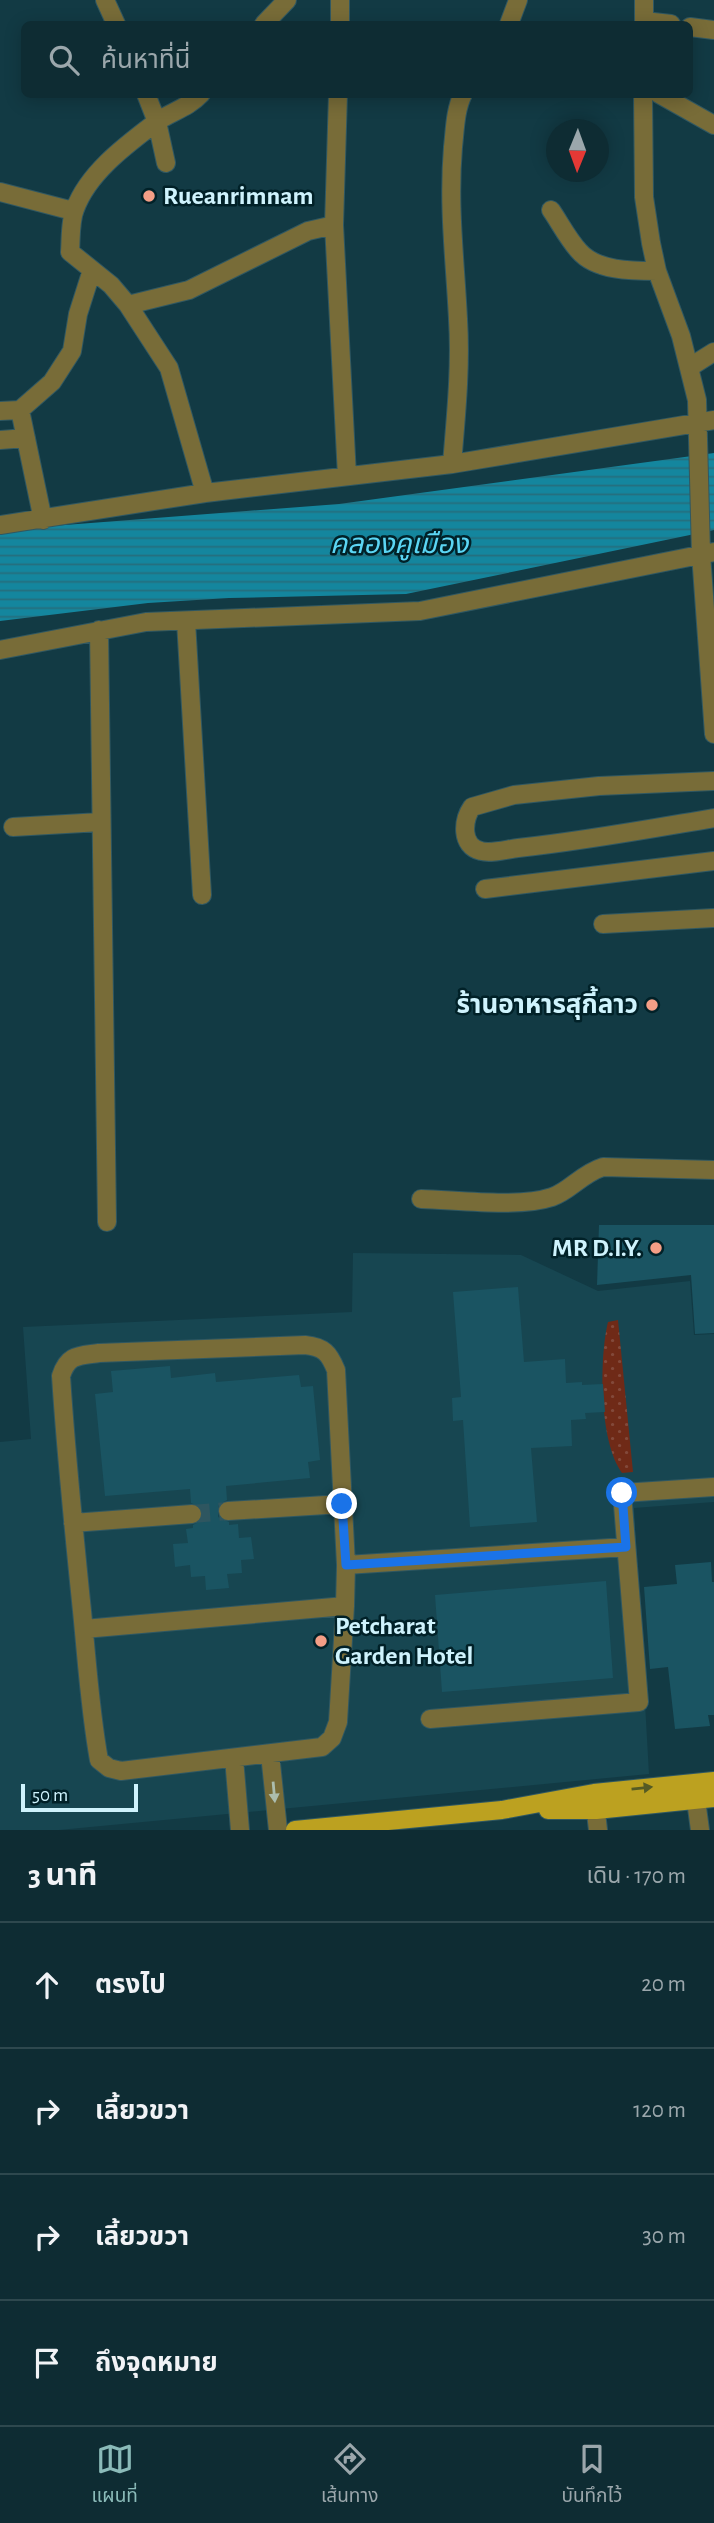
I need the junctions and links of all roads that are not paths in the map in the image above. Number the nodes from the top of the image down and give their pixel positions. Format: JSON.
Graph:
{"nodes":[{"id":1,"x":105,"y":0,"type":"edge"},
{"id":2,"x":287,"y":0,"type":"edge"},
{"id":3,"x":340,"y":0,"type":"edge"},
{"id":4,"x":518,"y":0,"type":"edge"},
{"id":5,"x":645,"y":0,"type":"edge"},
{"id":6,"x":115,"y":21,"type":"edge"},
{"id":7,"x":267,"y":21,"type":"edge"},
{"id":8,"x":340,"y":21,"type":"edge"},
{"id":9,"x":510,"y":21,"type":"edge"},
{"id":10,"x":643,"y":21,"type":"edge"},
{"id":11,"x":693,"y":27,"type":"edge"},
{"id":12,"x":714,"y":30,"type":"edge"},
{"id":13,"x":148,"y":98,"type":"edge"},
{"id":14,"x":198,"y":98,"type":"edge"},
{"id":15,"x":338,"y":98,"type":"edge"},
{"id":16,"x":462,"y":98,"type":"edge"},
{"id":17,"x":643,"y":98,"type":"edge"},
{"id":18,"x":666,"y":98,"type":"edge"},
{"id":19,"x":157,"y":122,"type":"junction"},
{"id":20,"x":714,"y":125,"type":"edge"},
{"id":21,"x":166,"y":163,"type":"dead end"},
{"id":22,"x":0,"y":192,"type":"edge"},
{"id":23,"x":551,"y":210,"type":"dead end"},
{"id":24,"x":74,"y":211,"type":"junction"},
{"id":25,"x":334,"y":225,"type":"junction"},
{"id":26,"x":92,"y":270,"type":"junction"},
{"id":27,"x":656,"y":271,"type":"junction"},
{"id":28,"x":128,"y":305,"type":"junction"},
{"id":29,"x":714,"y":352,"type":"edge"},
{"id":30,"x":690,"y":367,"type":"junction"},
{"id":31,"x":20,"y":410,"type":"junction"},
{"id":32,"x":0,"y":411,"type":"edge"},
{"id":33,"x":706,"y":421,"type":"edge"},
{"id":34,"x":26,"y":438,"type":"junction"},
{"id":35,"x":0,"y":439,"type":"edge"},
{"id":36,"x":452,"y":464,"type":"junction"},
{"id":37,"x":347,"y":476,"type":"junction"},
{"id":38,"x":205,"y":493,"type":"junction"},
{"id":39,"x":43,"y":520,"type":"junction"},
{"id":40,"x":0,"y":526,"type":"edge"},
{"id":41,"x":705,"y":549,"type":"edge"},
{"id":42,"x":186,"y":621,"type":"junction"},
{"id":43,"x":99,"y":630,"type":"junction"},
{"id":44,"x":0,"y":650,"type":"edge"},
{"id":45,"x":714,"y":734,"type":"edge"},
{"id":46,"x":714,"y":781,"type":"edge"},
{"id":47,"x":714,"y":818,"type":"edge"},
{"id":48,"x":101,"y":822,"type":"junction"},
{"id":49,"x":13,"y":827,"type":"dead end"},
{"id":50,"x":714,"y":862,"type":"edge"},
{"id":51,"x":485,"y":890,"type":"dead end"},
{"id":52,"x":202,"y":895,"type":"dead end"},
{"id":53,"x":714,"y":918,"type":"edge"},
{"id":54,"x":603,"y":924,"type":"dead end"},
{"id":55,"x":714,"y":1170,"type":"edge"},
{"id":56,"x":421,"y":1199,"type":"dead end"},
{"id":57,"x":107,"y":1222,"type":"dead end"},
{"id":58,"x":714,"y":1487,"type":"edge"},
{"id":59,"x":342,"y":1504,"type":"junction"},
{"id":60,"x":228,"y":1511,"type":"tunnel mouth"},
{"id":61,"x":192,"y":1514,"type":"tunnel mouth"},
{"id":62,"x":73,"y":1523,"type":"junction"},
{"id":63,"x":626,"y":1547,"type":"junction"},
{"id":64,"x":346,"y":1565,"type":"junction"},
{"id":65,"x":345,"y":1606,"type":"junction"},
{"id":66,"x":84,"y":1629,"type":"junction"},
{"id":67,"x":430,"y":1719,"type":"dead end"},
{"id":68,"x":271,"y":1754,"type":"junction"},
{"id":69,"x":234,"y":1758,"type":"junction"},
{"id":70,"x":714,"y":1781,"type":"edge"},
{"id":71,"x":705,"y":1799,"type":"edge"},
{"id":72,"x":595,"y":1802,"type":"junction"},
{"id":73,"x":240,"y":1830,"type":"edge"},
{"id":74,"x":278,"y":1830,"type":"edge"},
{"id":75,"x":295,"y":1830,"type":"edge"},
{"id":76,"x":598,"y":1830,"type":"edge"},
{"id":77,"x":700,"y":1830,"type":"edge"}],
"edges":[{"from":1,"to":6,"type":"street"},
{"from":2,"to":7,"type":"street"},
{"from":3,"to":8,"type":"street"},
{"from":4,"to":9,"type":"street"},
{"from":5,"to":10,"type":"street"},
{"from":11,"to":12,"type":"street"},
{"from":13,"to":19,"type":"street"},
{"from":14,"to":19,"type":"street"},
{"from":15,"to":25,"type":"street"},
{"from":16,"to":36,"type":"street"},
{"from":17,"to":27,"type":"street"},
{"from":18,"to":20,"type":"street"},
{"from":19,"to":21,"type":"street"},
{"from":19,"to":24,"type":"street"},
{"from":22,"to":24,"type":"street"},
{"from":23,"to":27,"type":"street"},
{"from":24,"to":26,"type":"street"},
{"from":25,"to":28,"type":"street"},
{"from":25,"to":37,"type":"street"},
{"from":26,"to":28,"type":"street"},
{"from":26,"to":31,"type":"street"},
{"from":27,"to":30,"type":"street"},
{"from":28,"to":38,"type":"street"},
{"from":29,"to":30,"type":"street"},
{"from":30,"to":33,"type":"street"},
{"from":31,"to":32,"type":"street"},
{"from":31,"to":34,"type":"street"},
{"from":33,"to":36,"type":"street"},
{"from":33,"to":41,"type":"street"},
{"from":34,"to":35,"type":"street"},
{"from":34,"to":39,"type":"street"},
{"from":36,"to":37,"type":"street"},
{"from":37,"to":38,"type":"street"},
{"from":38,"to":39,"type":"street"},
{"from":39,"to":40,"type":"street"},
{"from":41,"to":42,"type":"street"},
{"from":41,"to":45,"type":"street"},
{"from":42,"to":43,"type":"street"},
{"from":42,"to":52,"type":"street"},
{"from":43,"to":44,"type":"street"},
{"from":43,"to":48,"type":"street"},
{"from":46,"to":47,"type":"street"},
{"from":48,"to":49,"type":"street"},
{"from":48,"to":57,"type":"street"},
{"from":50,"to":51,"type":"street"},
{"from":53,"to":54,"type":"street"},
{"from":55,"to":56,"type":"street"},
{"from":58,"to":63,"type":"street"},
{"from":59,"to":60,"type":"street"},
{"from":59,"to":62,"type":"street"},
{"from":59,"to":64,"type":"street"},
{"from":61,"to":62,"type":"street"},
{"from":62,"to":66,"type":"street"},
{"from":63,"to":64,"type":"street"},
{"from":63,"to":67,"type":"street"},
{"from":64,"to":65,"type":"street"},
{"from":65,"to":66,"type":"street"},
{"from":65,"to":68,"type":"street"},
{"from":66,"to":69,"type":"street"},
{"from":68,"to":69,"type":"street"},
{"from":68,"to":74,"type":"street","one_way":true},
{"from":69,"to":73,"type":"street"},
{"from":72,"to":70,"type":"main road","one_way":true},
{"from":71,"to":72,"type":"main road"},
{"from":71,"to":77,"type":"street"},
{"from":72,"to":75,"type":"main road"},
{"from":72,"to":76,"type":"street"}]}
